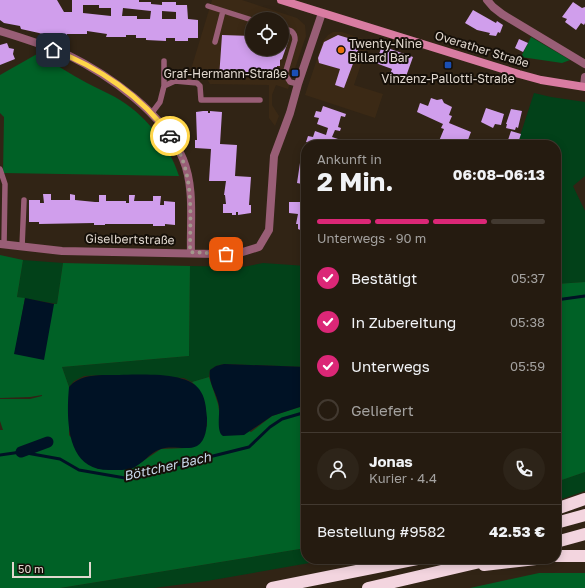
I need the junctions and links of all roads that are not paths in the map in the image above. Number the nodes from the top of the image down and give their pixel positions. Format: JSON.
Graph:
{"nodes":[{"id":1,"x":281,"y":0,"type":"edge"},
{"id":2,"x":487,"y":0,"type":"edge"},
{"id":3,"x":208,"y":6,"type":"dead end"},
{"id":4,"x":223,"y":11,"type":"junction"},
{"id":5,"x":322,"y":13,"type":"junction"},
{"id":6,"x":245,"y":18,"type":"edge"},
{"id":7,"x":289,"y":30,"type":"edge"},
{"id":8,"x":0,"y":31,"type":"edge"},
{"id":9,"x":215,"y":42,"type":"dead end"},
{"id":10,"x":164,"y":61,"type":"dead end"},
{"id":11,"x":585,"y":64,"type":"edge"},
{"id":12,"x":585,"y":77,"type":"edge"},
{"id":13,"x":298,"y":84,"type":"junction"},
{"id":14,"x":164,"y":86,"type":"junction"},
{"id":15,"x":584,"y":86,"type":"edge"},
{"id":16,"x":260,"y":100,"type":"dead end"},
{"id":17,"x":151,"y":114,"type":"junction"},
{"id":18,"x":0,"y":169,"type":"edge"},
{"id":19,"x":24,"y":200,"type":"dead end"},
{"id":20,"x":2,"y":245,"type":"edge"},
{"id":21,"x":22,"y":248,"type":"junction"},
{"id":22,"x":190,"y":252,"type":"junction"},
{"id":23,"x":585,"y":499,"type":"edge"},
{"id":24,"x":561,"y":507,"type":"edge"},
{"id":25,"x":585,"y":515,"type":"edge"},
{"id":26,"x":561,"y":522,"type":"edge"},
{"id":27,"x":585,"y":534,"type":"edge"},
{"id":28,"x":561,"y":541,"type":"edge"},
{"id":29,"x":561,"y":556,"type":"edge"},
{"id":30,"x":585,"y":556,"type":"edge"},
{"id":31,"x":383,"y":564,"type":"edge"},
{"id":32,"x":394,"y":564,"type":"edge"},
{"id":33,"x":473,"y":564,"type":"edge"},
{"id":34,"x":494,"y":564,"type":"edge"},
{"id":35,"x":453,"y":569,"type":"junction"},
{"id":36,"x":358,"y":572,"type":"junction"},
{"id":37,"x":272,"y":588,"type":"edge"},
{"id":38,"x":368,"y":588,"type":"edge"}],
"edges":[{"from":1,"to":5,"type":"main road","name":"Overather Straße"},
{"from":2,"to":11,"type":"street"},
{"from":3,"to":4,"type":"lane"},
{"from":4,"to":6,"type":"lane"},
{"from":4,"to":9,"type":"lane"},
{"from":5,"to":13,"type":"street"},
{"from":5,"to":15,"type":"main road","name":"Overather Straße"},
{"from":7,"to":13,"type":"lane"},
{"from":8,"to":17,"type":"street"},
{"from":10,"to":14,"type":"lane"},
{"from":12,"to":15,"type":"street"},
{"from":13,"to":22,"type":"street","name":"Giselbertstraße"},
{"from":14,"to":16,"type":"lane"},
{"from":14,"to":17,"type":"lane"},
{"from":17,"to":22,"type":"street"},
{"from":18,"to":20,"type":"lane"},
{"from":19,"to":21,"type":"lane"},
{"from":20,"to":21,"type":"street","name":"Giselbertstraße"},
{"from":21,"to":22,"type":"street","name":"Giselbertstraße"},
{"from":23,"to":24,"type":"highway"},
{"from":25,"to":26,"type":"highway"},
{"from":27,"to":28,"type":"highway"},
{"from":29,"to":30,"type":"highway"},
{"from":31,"to":36,"type":"highway"},
{"from":32,"to":36,"type":"highway"},
{"from":33,"to":35,"type":"highway"},
{"from":34,"to":35,"type":"highway"},
{"from":35,"to":38,"type":"highway"},
{"from":36,"to":37,"type":"highway"}]}
